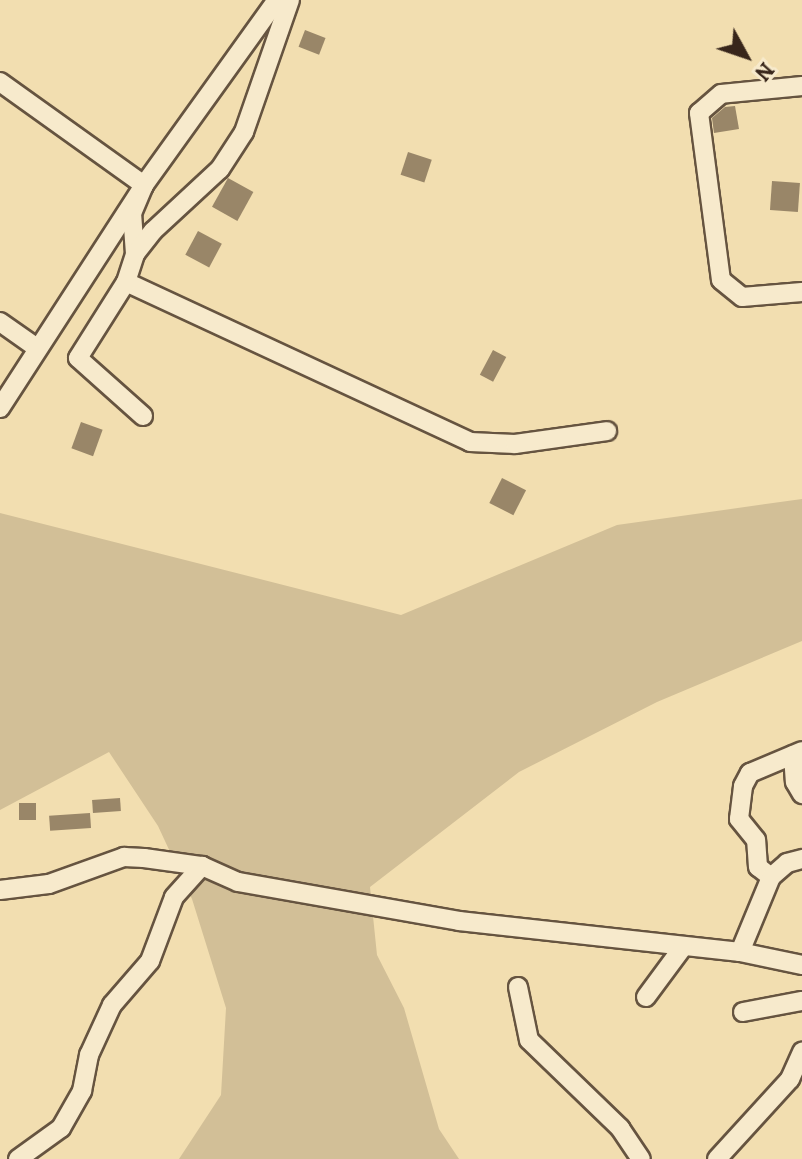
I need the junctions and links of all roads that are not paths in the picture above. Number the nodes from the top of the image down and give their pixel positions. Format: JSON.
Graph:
{"nodes":[{"id":1,"x":277,"y":0,"type":"edge"},
{"id":2,"x":290,"y":0,"type":"edge"},
{"id":3,"x":0,"y":82,"type":"edge"},
{"id":4,"x":802,"y":86,"type":"edge"},
{"id":5,"x":144,"y":185,"type":"junction"},
{"id":6,"x":135,"y":254,"type":"junction"},
{"id":7,"x":126,"y":282,"type":"junction"},
{"id":8,"x":802,"y":292,"type":"edge"},
{"id":9,"x":0,"y":322,"type":"edge"},
{"id":10,"x":37,"y":348,"type":"junction"},
{"id":11,"x":0,"y":408,"type":"edge"},
{"id":12,"x":143,"y":416,"type":"dead end"},
{"id":13,"x":607,"y":431,"type":"dead end"},
{"id":14,"x":797,"y":753,"type":"edge"},
{"id":15,"x":802,"y":794,"type":"edge"},
{"id":16,"x":802,"y":859,"type":"edge"},
{"id":17,"x":202,"y":866,"type":"junction"},
{"id":18,"x":771,"y":877,"type":"junction"},
{"id":19,"x":0,"y":890,"type":"edge"},
{"id":20,"x":683,"y":947,"type":"junction"},
{"id":21,"x":740,"y":952,"type":"junction"},
{"id":22,"x":802,"y":965,"type":"edge"},
{"id":23,"x":518,"y":987,"type":"dead end"},
{"id":24,"x":646,"y":997,"type":"dead end"},
{"id":25,"x":802,"y":1001,"type":"edge"},
{"id":26,"x":743,"y":1012,"type":"dead end"},
{"id":27,"x":802,"y":1052,"type":"edge"},
{"id":28,"x":18,"y":1159,"type":"edge"},
{"id":29,"x":641,"y":1159,"type":"edge"},
{"id":30,"x":717,"y":1159,"type":"edge"}],
"edges":[{"from":1,"to":5,"type":"street"},
{"from":2,"to":6,"type":"street"},
{"from":3,"to":5,"type":"street"},
{"from":4,"to":8,"type":"street"},
{"from":5,"to":6,"type":"street"},
{"from":5,"to":10,"type":"street"},
{"from":6,"to":7,"type":"street"},
{"from":7,"to":12,"type":"street"},
{"from":7,"to":13,"type":"street"},
{"from":9,"to":10,"type":"street"},
{"from":10,"to":11,"type":"street"},
{"from":14,"to":15,"type":"street"},
{"from":14,"to":18,"type":"street"},
{"from":16,"to":18,"type":"street"},
{"from":17,"to":19,"type":"street"},
{"from":17,"to":20,"type":"street"},
{"from":17,"to":28,"type":"street"},
{"from":18,"to":21,"type":"street"},
{"from":20,"to":21,"type":"street"},
{"from":20,"to":24,"type":"street"},
{"from":21,"to":22,"type":"street"},
{"from":23,"to":29,"type":"street"},
{"from":25,"to":26,"type":"street"},
{"from":27,"to":30,"type":"street"}]}
